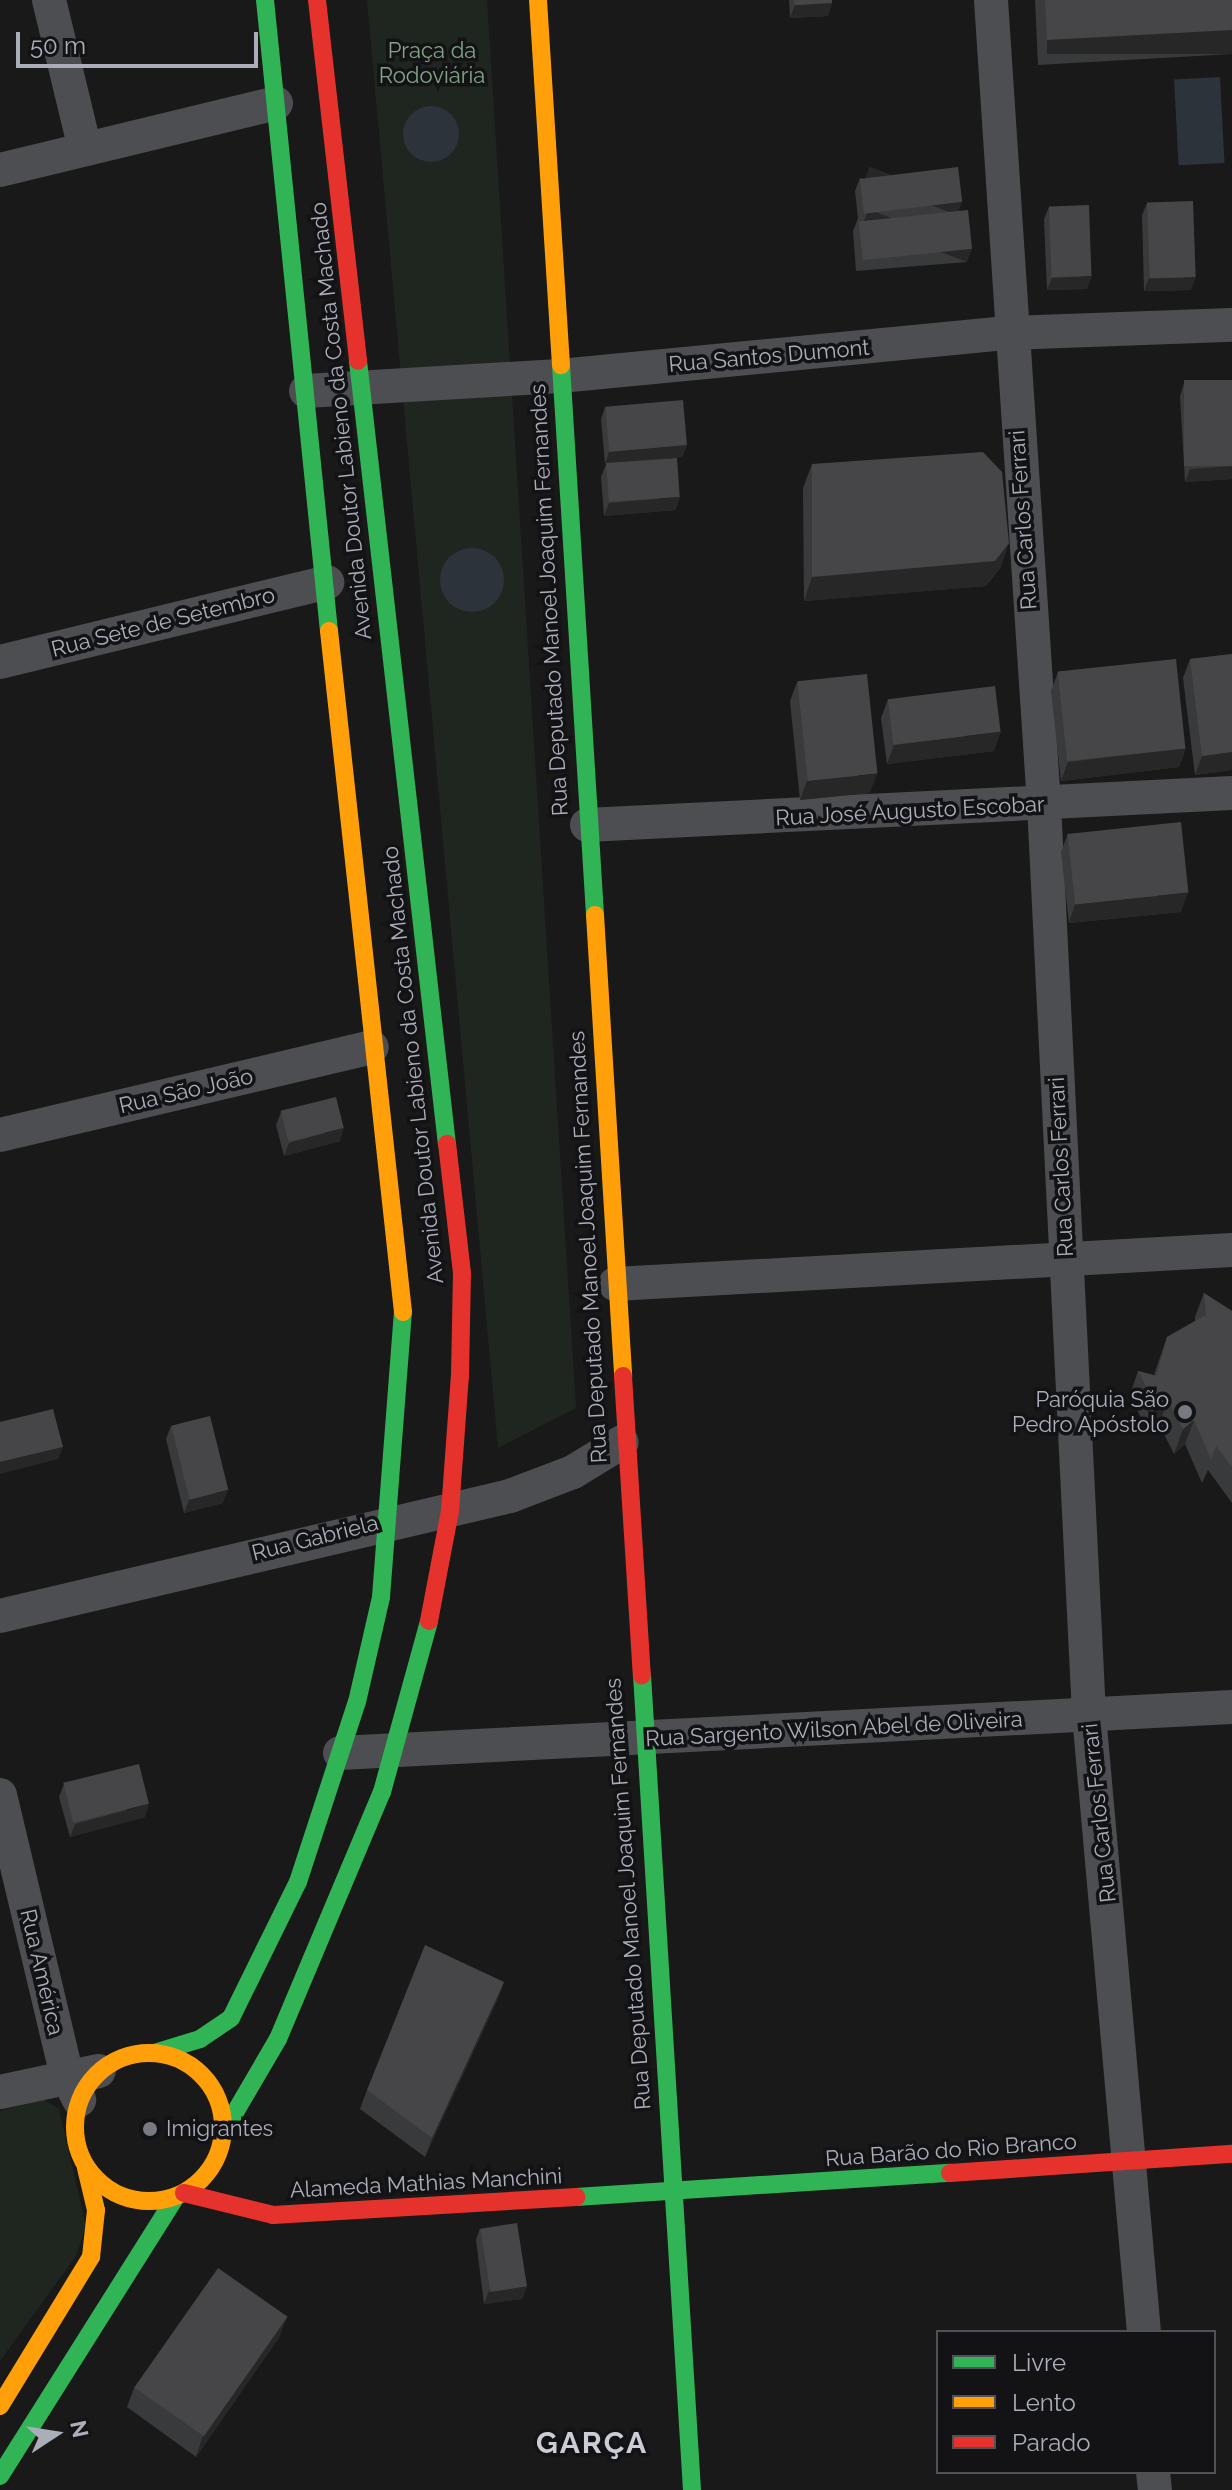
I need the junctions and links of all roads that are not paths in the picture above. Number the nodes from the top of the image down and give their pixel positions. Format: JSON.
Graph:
{"nodes":[{"id":1,"x":49,"y":0,"type":"edge"},
{"id":2,"x":265,"y":0,"type":"edge"},
{"id":3,"x":317,"y":0,"type":"edge"},
{"id":4,"x":538,"y":0,"type":"edge"},
{"id":5,"x":991,"y":0,"type":"edge"},
{"id":6,"x":276,"y":103,"type":"junction"},
{"id":7,"x":85,"y":149,"type":"junction"},
{"id":8,"x":0,"y":170,"type":"edge"},
{"id":9,"x":1232,"y":325,"type":"edge"},
{"id":10,"x":1010,"y":333,"type":"junction"},
{"id":11,"x":560,"y":376,"type":"junction"},
{"id":12,"x":361,"y":387,"type":"junction"},
{"id":13,"x":306,"y":391,"type":"junction"},
{"id":14,"x":327,"y":582,"type":"junction"},
{"id":15,"x":0,"y":662,"type":"edge"},
{"id":16,"x":1232,"y":793,"type":"edge"},
{"id":17,"x":1044,"y":804,"type":"junction"},
{"id":18,"x":587,"y":825,"type":"junction"},
{"id":19,"x":372,"y":1047,"type":"junction"},
{"id":20,"x":0,"y":1135,"type":"edge"},
{"id":21,"x":1232,"y":1250,"type":"edge"},
{"id":22,"x":1065,"y":1257,"type":"junction"},
{"id":23,"x":615,"y":1284,"type":"junction"},
{"id":24,"x":622,"y":1442,"type":"junction"},
{"id":25,"x":450,"y":1511,"type":"junction"},
{"id":26,"x":391,"y":1519,"type":"junction"},
{"id":27,"x":0,"y":1616,"type":"edge"},
{"id":28,"x":1232,"y":1707,"type":"edge"},
{"id":29,"x":1089,"y":1715,"type":"junction"},
{"id":30,"x":641,"y":1741,"type":"junction"},
{"id":31,"x":340,"y":1753,"type":"junction"},
{"id":32,"x":393,"y":1755,"type":"junction"},
{"id":33,"x":0,"y":1795,"type":"edge"},
{"id":34,"x":154,"y":2053,"type":"junction"},
{"id":35,"x":82,"y":2082,"type":"junction"},
{"id":36,"x":0,"y":2092,"type":"edge"},
{"id":37,"x":223,"y":2133,"type":"junction"},
{"id":38,"x":1232,"y":2154,"type":"edge"},
{"id":39,"x":1133,"y":2160,"type":"junction"},
{"id":40,"x":86,"y":2168,"type":"junction"},
{"id":41,"x":180,"y":2195,"type":"junction"},
{"id":42,"x":673,"y":2195,"type":"junction"},
{"id":43,"x":1144,"y":2330,"type":"edge"},
{"id":44,"x":0,"y":2406,"type":"edge"},
{"id":45,"x":0,"y":2476,"type":"edge"},
{"id":46,"x":692,"y":2490,"type":"edge"}],
"edges":[{"from":1,"to":7,"type":"street"},
{"from":2,"to":6,"type":"main road","name":"Avenida Doutor Labieno da Costa Machado"},
{"from":3,"to":12,"type":"main road","name":"Avenida Doutor Labieno da Costa Machado"},
{"from":4,"to":11,"type":"main road","name":"Rua Deputado Manoel Joaquim Fernandes"},
{"from":5,"to":10,"type":"street","name":"Rua Carlos Ferrari"},
{"from":6,"to":7,"type":"street"},
{"from":6,"to":13,"type":"main road","name":"Avenida Doutor Labieno da Costa Machado"},
{"from":7,"to":8,"type":"street"},
{"from":9,"to":10,"type":"street","name":"Rua Santos Dumont"},
{"from":10,"to":11,"type":"street","name":"Rua Santos Dumont"},
{"from":10,"to":17,"type":"street","name":"Rua Carlos Ferrari"},
{"from":11,"to":12,"type":"street","name":"Rua Santos Dumont"},
{"from":11,"to":18,"type":"main road","name":"Rua Deputado Manoel Joaquim Fernandes"},
{"from":12,"to":13,"type":"street","name":"Rua Santos Dumont"},
{"from":12,"to":25,"type":"main road","name":"Avenida Doutor Labieno da Costa Machado"},
{"from":13,"to":14,"type":"main road","name":"Avenida Doutor Labieno da Costa Machado"},
{"from":14,"to":15,"type":"street","name":"Rua Sete de Setembro"},
{"from":14,"to":19,"type":"main road","name":"Avenida Doutor Labieno da Costa Machado"},
{"from":16,"to":17,"type":"street","name":"Rua José Augusto Escobar"},
{"from":17,"to":18,"type":"street","name":"Rua José Augusto Escobar"},
{"from":17,"to":22,"type":"street","name":"Rua Carlos Ferrari"},
{"from":18,"to":23,"type":"main road","name":"Rua Deputado Manoel Joaquim Fernandes"},
{"from":19,"to":20,"type":"street","name":"Rua São João"},
{"from":19,"to":26,"type":"main road","name":"Avenida Doutor Labieno da Costa Machado"},
{"from":21,"to":22,"type":"street"},
{"from":22,"to":23,"type":"street"},
{"from":22,"to":29,"type":"street","name":"Rua Carlos Ferrari"},
{"from":23,"to":24,"type":"main road","name":"Rua Deputado Manoel Joaquim Fernandes"},
{"from":24,"to":25,"type":"street","name":"Rua Gabriela"},
{"from":24,"to":30,"type":"main road","name":"Rua Deputado Manoel Joaquim Fernandes"},
{"from":25,"to":26,"type":"street","name":"Rua Gabriela"},
{"from":25,"to":32,"type":"main road","name":"Avenida Doutor Labieno da Costa Machado"},
{"from":26,"to":27,"type":"street","name":"Rua Gabriela"},
{"from":26,"to":31,"type":"main road","name":"Avenida Doutor Labieno da Costa Machado"},
{"from":28,"to":29,"type":"street","name":"Rua Sargento Wilson Abel de Oliveira"},
{"from":29,"to":30,"type":"street","name":"Rua Sargento Wilson Abel de Oliveira"},
{"from":29,"to":39,"type":"street","name":"Rua Carlos Ferrari"},
{"from":30,"to":32,"type":"street","name":"Rua Sargento Wilson Abel de Oliveira"},
{"from":30,"to":42,"type":"main road","name":"Rua Deputado Manoel Joaquim Fernandes"},
{"from":31,"to":32,"type":"street","name":"Rua Sargento Wilson Abel de Oliveira"},
{"from":31,"to":34,"type":"main road","name":"Avenida Doutor Labieno da Costa Machado"},
{"from":32,"to":37,"type":"main road","name":"Avenida Doutor Labieno da Costa Machado"},
{"from":33,"to":35,"type":"street","name":"Rua América"},
{"from":34,"to":35,"type":"main road"},
{"from":34,"to":37,"type":"main road"},
{"from":35,"to":36,"type":"street"},
{"from":35,"to":40,"type":"main road"},
{"from":37,"to":41,"type":"main road"},
{"from":38,"to":39,"type":"main road","name":"Rua Barão do Rio Branco"},
{"from":39,"to":42,"type":"main road","name":"Rua Barão do Rio Branco"},
{"from":39,"to":43,"type":"street","name":"Rua Carlos Ferrari"},
{"from":40,"to":41,"type":"main road"},
{"from":40,"to":44,"type":"main road"},
{"from":41,"to":42,"type":"main road","name":"Alameda Mathias Manchini"},
{"from":41,"to":45,"type":"main road"},
{"from":42,"to":46,"type":"main road","name":"Rua Deputado Manoel Joaquim Fernandes"}]}
